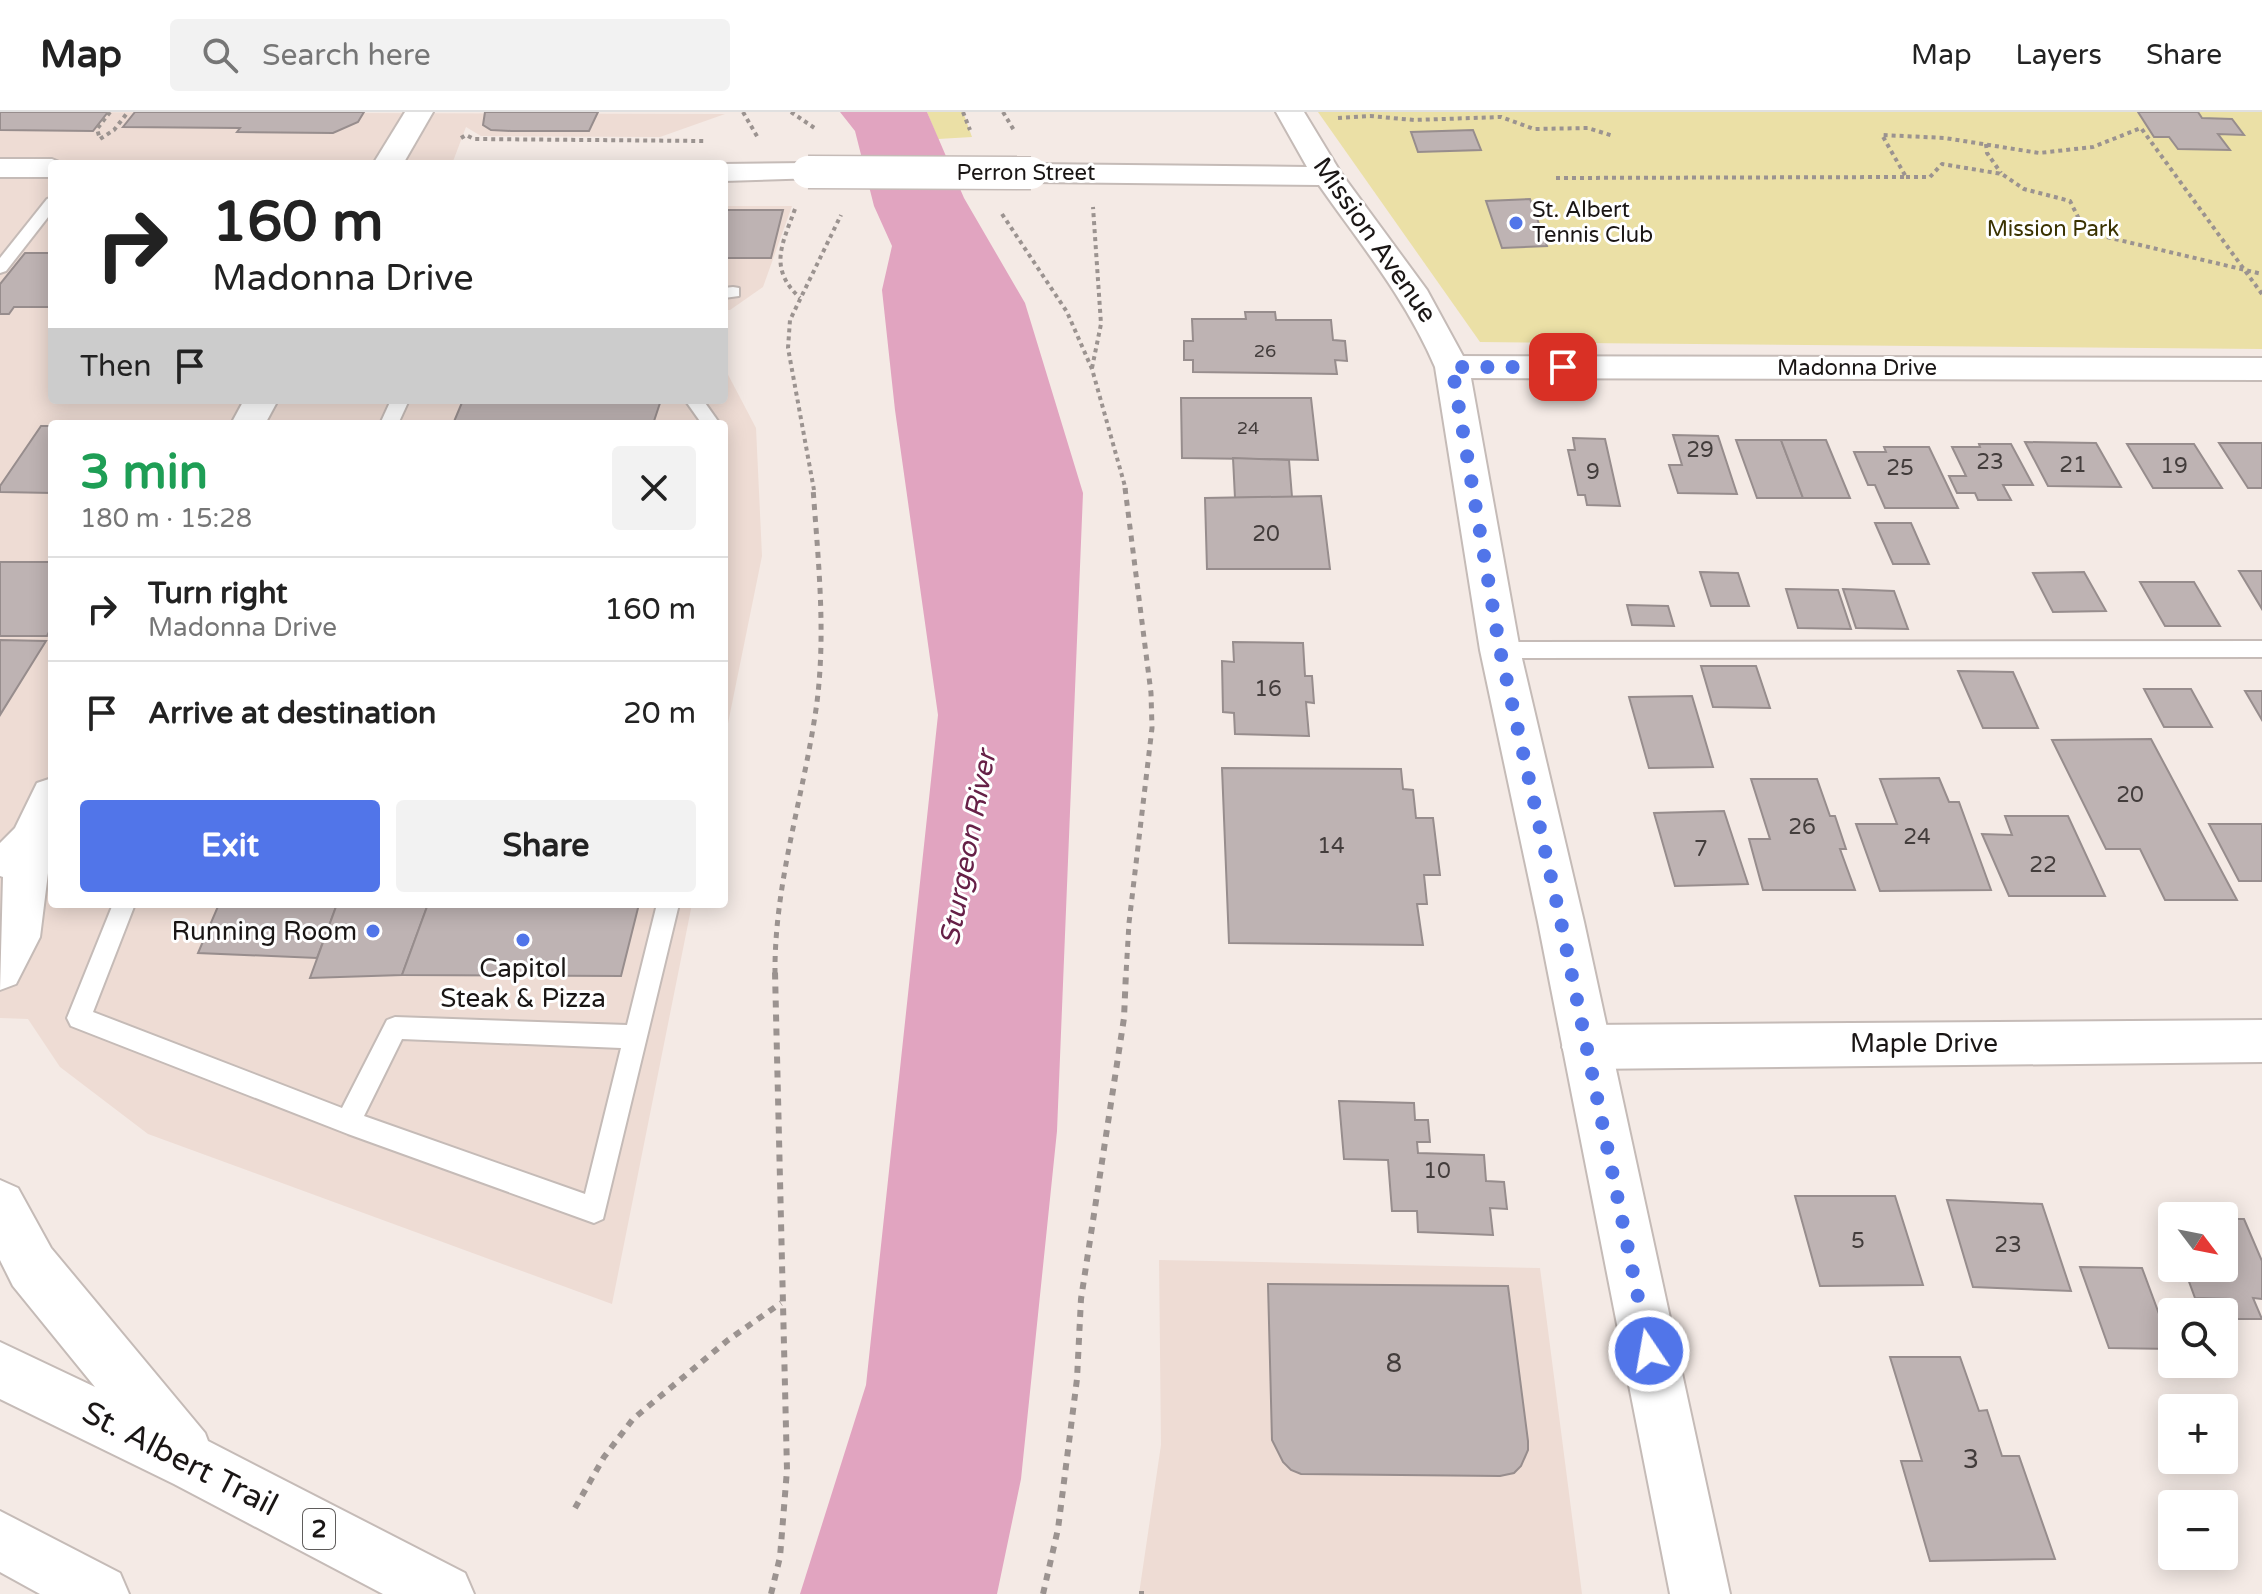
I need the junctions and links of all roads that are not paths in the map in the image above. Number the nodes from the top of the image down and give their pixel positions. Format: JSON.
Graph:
{"nodes":[{"id":1,"x":419,"y":112,"type":"edge"},
{"id":2,"x":1290,"y":112,"type":"edge"},
{"id":3,"x":390,"y":160,"type":"edge"},
{"id":4,"x":0,"y":168,"type":"edge"},
{"id":5,"x":48,"y":168,"type":"edge"},
{"id":6,"x":728,"y":173,"type":"edge"},
{"id":7,"x":1328,"y":176,"type":"junction"},
{"id":8,"x":48,"y":207,"type":"edge"},
{"id":9,"x":0,"y":268,"type":"edge"},
{"id":10,"x":1452,"y":367,"type":"junction"},
{"id":11,"x":2262,"y":369,"type":"edge"},
{"id":12,"x":2262,"y":649,"type":"edge"},
{"id":13,"x":1500,"y":650,"type":"junction"},
{"id":14,"x":48,"y":802,"type":"edge"},
{"id":15,"x":15,"y":856,"type":"edge"},
{"id":16,"x":122,"y":908,"type":"edge"},
{"id":17,"x":667,"y":908,"type":"edge"},
{"id":18,"x":0,"y":969,"type":"edge"},
{"id":19,"x":636,"y":1037,"type":"junction"},
{"id":20,"x":2262,"y":1041,"type":"edge"},
{"id":21,"x":1585,"y":1047,"type":"junction"},
{"id":22,"x":348,"y":1122,"type":"junction"},
{"id":23,"x":0,"y":1206,"type":"edge"},
{"id":24,"x":0,"y":1370,"type":"edge"},
{"id":25,"x":194,"y":1464,"type":"junction"},
{"id":26,"x":0,"y":1540,"type":"edge"},
{"id":27,"x":99,"y":1594,"type":"edge"},
{"id":28,"x":444,"y":1594,"type":"edge"},
{"id":29,"x":1700,"y":1594,"type":"edge"}],
"edges":[{"from":1,"to":3,"type":"street"},
{"from":2,"to":7,"type":"street","name":"Mission Avenue"},
{"from":4,"to":5,"type":"street"},
{"from":6,"to":7,"type":"street","name":"Perron Street","bridge":true},
{"from":7,"to":10,"type":"street","name":"Mission Avenue"},
{"from":8,"to":9,"type":"lane"},
{"from":10,"to":11,"type":"street","name":"Madonna Drive"},
{"from":10,"to":13,"type":"street","name":"Mission Avenue"},
{"from":12,"to":13,"type":"lane"},
{"from":13,"to":21,"type":"street","name":"Mission Avenue"},
{"from":14,"to":15,"type":"street"},
{"from":15,"to":18,"type":"street"},
{"from":16,"to":22,"type":"lane"},
{"from":17,"to":19,"type":"lane"},
{"from":19,"to":22,"type":"lane"},
{"from":19,"to":22,"type":"lane"},
{"from":20,"to":21,"type":"street","name":"Maple Drive"},
{"from":21,"to":29,"type":"street","name":"Mission Avenue"},
{"from":23,"to":25,"type":"street"},
{"from":24,"to":25,"type":"street","name":"St. Albert Trail","number":"2"},
{"from":25,"to":28,"type":"street","name":"St. Albert Trail","number":"2"},
{"from":26,"to":27,"type":"street"}]}
